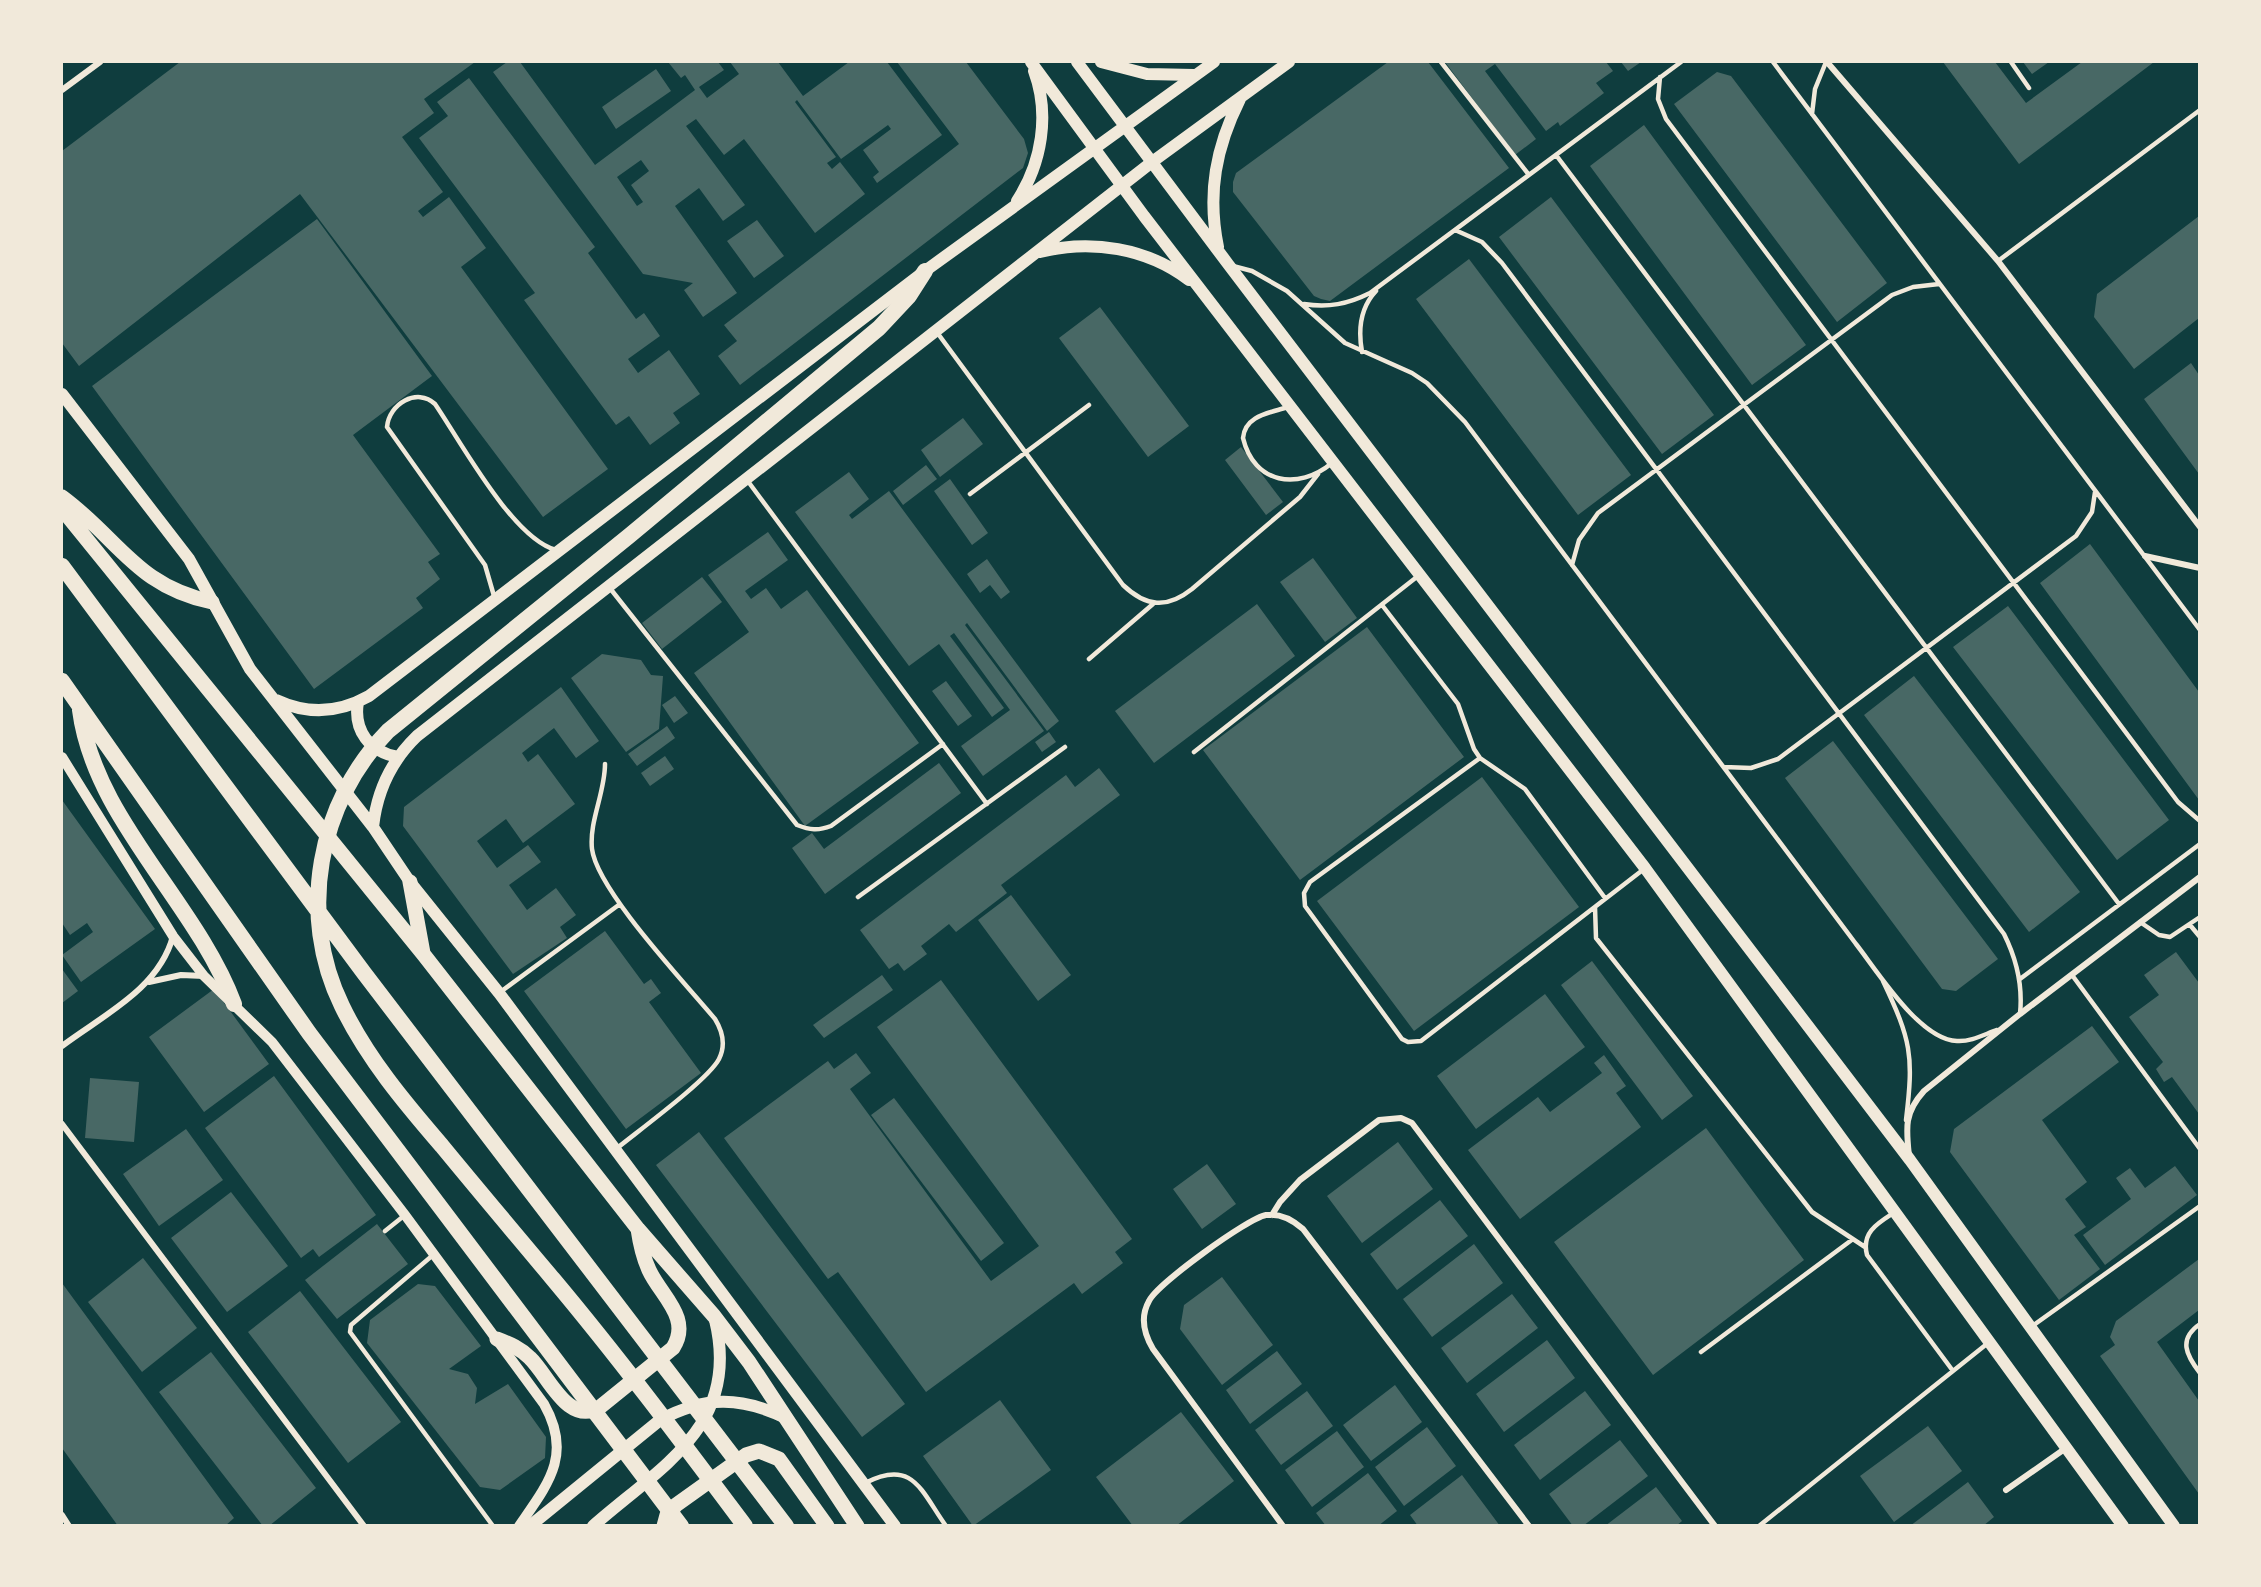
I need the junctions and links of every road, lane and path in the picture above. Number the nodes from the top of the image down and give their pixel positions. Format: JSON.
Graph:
{"nodes":[{"id":1,"x":100,"y":62,"type":"edge"},
{"id":2,"x":1030,"y":62,"type":"edge"},
{"id":3,"x":1077,"y":62,"type":"edge"},
{"id":4,"x":1101,"y":62,"type":"edge"},
{"id":5,"x":1214,"y":62,"type":"edge"},
{"id":6,"x":1289,"y":62,"type":"edge"},
{"id":7,"x":1441,"y":62,"type":"edge"},
{"id":8,"x":1681,"y":62,"type":"edge"},
{"id":9,"x":1773,"y":62,"type":"edge"},
{"id":10,"x":1826,"y":62,"type":"edge"},
{"id":11,"x":2011,"y":62,"type":"edge"},
{"id":12,"x":1195,"y":75,"type":"junction"},
{"id":13,"x":1660,"y":77,"type":"junction"},
{"id":14,"x":2030,"y":88,"type":"dead end"},
{"id":15,"x":62,"y":90,"type":"edge"},
{"id":16,"x":1240,"y":97,"type":"junction"},
{"id":17,"x":2199,"y":110,"type":"edge"},
{"id":18,"x":1812,"y":114,"type":"junction"},
{"id":19,"x":1124,"y":125,"type":"junction"},
{"id":20,"x":1094,"y":147,"type":"junction"},
{"id":21,"x":1556,"y":155,"type":"junction"},
{"id":22,"x":1152,"y":162,"type":"junction"},
{"id":23,"x":1529,"y":175,"type":"junction"},
{"id":24,"x":1122,"y":185,"type":"junction"},
{"id":25,"x":1012,"y":207,"type":"junction"},
{"id":26,"x":1455,"y":230,"type":"junction"},
{"id":27,"x":1219,"y":251,"type":"junction"},
{"id":28,"x":1036,"y":253,"type":"junction"},
{"id":29,"x":1998,"y":261,"type":"junction"},
{"id":30,"x":1228,"y":264,"type":"junction"},
{"id":31,"x":925,"y":271,"type":"junction"},
{"id":32,"x":1382,"y":284,"type":"junction"},
{"id":33,"x":1939,"y":284,"type":"junction"},
{"id":34,"x":1200,"y":288,"type":"junction"},
{"id":35,"x":1303,"y":304,"type":"junction"},
{"id":36,"x":936,"y":331,"type":"junction"},
{"id":37,"x":1830,"y":340,"type":"junction"},
{"id":38,"x":1362,"y":352,"type":"junction"},
{"id":39,"x":62,"y":394,"type":"edge"},
{"id":40,"x":1089,"y":405,"type":"dead end"},
{"id":41,"x":1743,"y":405,"type":"junction"},
{"id":42,"x":1291,"y":406,"type":"junction"},
{"id":43,"x":1026,"y":452,"type":"junction"},
{"id":44,"x":1334,"y":461,"type":"junction"},
{"id":45,"x":1656,"y":470,"type":"junction"},
{"id":46,"x":1318,"y":474,"type":"junction"},
{"id":47,"x":747,"y":480,"type":"junction"},
{"id":48,"x":2095,"y":492,"type":"junction"},
{"id":49,"x":970,"y":494,"type":"dead end"},
{"id":50,"x":62,"y":497,"type":"edge"},
{"id":51,"x":62,"y":509,"type":"edge"},
{"id":52,"x":2199,"y":526,"type":"edge"},
{"id":53,"x":561,"y":551,"type":"junction"},
{"id":54,"x":2145,"y":556,"type":"junction"},
{"id":55,"x":1572,"y":565,"type":"junction"},
{"id":56,"x":62,"y":566,"type":"edge"},
{"id":57,"x":2199,"y":568,"type":"edge"},
{"id":58,"x":1420,"y":574,"type":"junction"},
{"id":59,"x":2013,"y":582,"type":"junction"},
{"id":60,"x":608,"y":586,"type":"junction"},
{"id":61,"x":212,"y":602,"type":"junction"},
{"id":62,"x":494,"y":603,"type":"junction"},
{"id":63,"x":1153,"y":604,"type":"junction"},
{"id":64,"x":1382,"y":605,"type":"junction"},
{"id":65,"x":2199,"y":630,"type":"edge"},
{"id":66,"x":1926,"y":648,"type":"junction"},
{"id":67,"x":1089,"y":659,"type":"dead end"},
{"id":68,"x":62,"y":681,"type":"edge"},
{"id":69,"x":273,"y":698,"type":"junction"},
{"id":70,"x":358,"y":702,"type":"junction"},
{"id":71,"x":80,"y":706,"type":"junction"},
{"id":72,"x":1839,"y":713,"type":"junction"},
{"id":73,"x":943,"y":744,"type":"junction"},
{"id":74,"x":1065,"y":747,"type":"dead end"},
{"id":75,"x":1194,"y":752,"type":"dead end"},
{"id":76,"x":62,"y":757,"type":"edge"},
{"id":77,"x":398,"y":757,"type":"junction"},
{"id":78,"x":1480,"y":758,"type":"junction"},
{"id":79,"x":605,"y":764,"type":"dead end"},
{"id":80,"x":1724,"y":767,"type":"junction"},
{"id":81,"x":987,"y":804,"type":"junction"},
{"id":82,"x":2199,"y":821,"type":"edge"},
{"id":83,"x":373,"y":827,"type":"junction"},
{"id":84,"x":2199,"y":844,"type":"edge"},
{"id":85,"x":1645,"y":868,"type":"junction"},
{"id":86,"x":2199,"y":877,"type":"edge"},
{"id":87,"x":410,"y":882,"type":"junction"},
{"id":88,"x":858,"y":897,"type":"dead end"},
{"id":89,"x":1605,"y":898,"type":"junction"},
{"id":90,"x":620,"y":904,"type":"junction"},
{"id":91,"x":2119,"y":904,"type":"junction"},
{"id":92,"x":1595,"y":907,"type":"junction"},
{"id":93,"x":2199,"y":917,"type":"edge"},
{"id":94,"x":2140,"y":922,"type":"junction"},
{"id":95,"x":2190,"y":925,"type":"junction"},
{"id":96,"x":173,"y":936,"type":"junction"},
{"id":97,"x":2199,"y":937,"type":"edge"},
{"id":98,"x":424,"y":956,"type":"junction"},
{"id":99,"x":1879,"y":973,"type":"junction"},
{"id":100,"x":2072,"y":975,"type":"junction"},
{"id":101,"x":204,"y":976,"type":"junction"},
{"id":102,"x":2020,"y":979,"type":"junction"},
{"id":103,"x":148,"y":982,"type":"junction"},
{"id":104,"x":499,"y":993,"type":"junction"},
{"id":105,"x":234,"y":1004,"type":"junction"},
{"id":106,"x":2020,"y":1014,"type":"junction"},
{"id":107,"x":2003,"y":1028,"type":"junction"},
{"id":108,"x":62,"y":1046,"type":"edge"},
{"id":109,"x":62,"y":1124,"type":"edge"},
{"id":110,"x":1905,"y":1125,"type":"junction"},
{"id":111,"x":2199,"y":1149,"type":"edge"},
{"id":112,"x":614,"y":1151,"type":"junction"},
{"id":113,"x":1910,"y":1160,"type":"junction"},
{"id":114,"x":2199,"y":1206,"type":"edge"},
{"id":115,"x":1896,"y":1211,"type":"junction"},
{"id":116,"x":405,"y":1215,"type":"junction"},
{"id":117,"x":1272,"y":1215,"type":"junction"},
{"id":118,"x":638,"y":1229,"type":"junction"},
{"id":119,"x":385,"y":1231,"type":"dead end"},
{"id":120,"x":1852,"y":1239,"type":"junction"},
{"id":121,"x":1865,"y":1247,"type":"junction"},
{"id":122,"x":433,"y":1255,"type":"junction"},
{"id":123,"x":714,"y":1316,"type":"junction"},
{"id":124,"x":2199,"y":1324,"type":"edge"},
{"id":125,"x":2031,"y":1328,"type":"junction"},
{"id":126,"x":497,"y":1339,"type":"junction"},
{"id":127,"x":1990,"y":1342,"type":"junction"},
{"id":128,"x":1701,"y":1352,"type":"dead end"},
{"id":129,"x":1953,"y":1371,"type":"junction"},
{"id":130,"x":2199,"y":1373,"type":"edge"},
{"id":131,"x":713,"y":1401,"type":"junction"},
{"id":132,"x":787,"y":1418,"type":"junction"},
{"id":133,"x":2067,"y":1447,"type":"junction"},
{"id":134,"x":863,"y":1484,"type":"junction"},
{"id":135,"x":2006,"y":1490,"type":"dead end"},
{"id":136,"x":62,"y":1515,"type":"edge"},
{"id":137,"x":69,"y":1526,"type":"edge"},
{"id":138,"x":364,"y":1526,"type":"edge"},
{"id":139,"x":493,"y":1526,"type":"edge"},
{"id":140,"x":519,"y":1526,"type":"edge"},
{"id":141,"x":530,"y":1526,"type":"edge"},
{"id":142,"x":593,"y":1526,"type":"edge"},
{"id":143,"x":664,"y":1526,"type":"edge"},
{"id":144,"x":681,"y":1526,"type":"edge"},
{"id":145,"x":745,"y":1526,"type":"edge"},
{"id":146,"x":786,"y":1526,"type":"edge"},
{"id":147,"x":826,"y":1526,"type":"edge"},
{"id":148,"x":857,"y":1526,"type":"edge"},
{"id":149,"x":894,"y":1526,"type":"edge"},
{"id":150,"x":946,"y":1526,"type":"edge"},
{"id":151,"x":1283,"y":1526,"type":"edge"},
{"id":152,"x":1529,"y":1526,"type":"edge"},
{"id":153,"x":1715,"y":1526,"type":"edge"},
{"id":154,"x":1759,"y":1526,"type":"edge"},
{"id":155,"x":2123,"y":1526,"type":"edge"},
{"id":156,"x":2174,"y":1526,"type":"edge"}],
"edges":[{"from":1,"to":15,"type":"street"},
{"from":2,"to":20,"type":"main road"},
{"from":2,"to":25,"type":"main road"},
{"from":3,"to":19,"type":"main road"},
{"from":4,"to":12,"type":"main road"},
{"from":5,"to":12,"type":"main road"},
{"from":6,"to":16,"type":"main road"},
{"from":7,"to":23,"type":"lane"},
{"from":8,"to":13,"type":"lane"},
{"from":9,"to":18,"type":"lane"},
{"from":10,"to":18,"type":"lane"},
{"from":10,"to":29,"type":"street"},
{"from":11,"to":14,"type":"lane"},
{"from":12,"to":19,"type":"main road"},
{"from":13,"to":21,"type":"lane"},
{"from":13,"to":37,"type":"lane"},
{"from":16,"to":22,"type":"main road"},
{"from":16,"to":27,"type":"main road"},
{"from":17,"to":29,"type":"lane"},
{"from":18,"to":33,"type":"lane"},
{"from":19,"to":20,"type":"main road"},
{"from":19,"to":22,"type":"main road"},
{"from":20,"to":24,"type":"main road"},
{"from":20,"to":25,"type":"main road"},
{"from":21,"to":23,"type":"lane"},
{"from":21,"to":41,"type":"lane"},
{"from":22,"to":24,"type":"main road"},
{"from":22,"to":27,"type":"main road"},
{"from":23,"to":26,"type":"lane"},
{"from":24,"to":28,"type":"main road"},
{"from":24,"to":34,"type":"main road"},
{"from":25,"to":31,"type":"main road"},
{"from":26,"to":32,"type":"lane"},
{"from":26,"to":45,"type":"lane"},
{"from":27,"to":30,"type":"main road"},
{"from":28,"to":34,"type":"main road"},
{"from":28,"to":36,"type":"main road"},
{"from":29,"to":52,"type":"street"},
{"from":30,"to":35,"type":"lane"},
{"from":30,"to":113,"type":"main road"},
{"from":31,"to":53,"type":"main road"},
{"from":31,"to":145,"type":"highway"},
{"from":32,"to":35,"type":"lane"},
{"from":32,"to":38,"type":"lane"},
{"from":33,"to":37,"type":"lane"},
{"from":33,"to":48,"type":"lane"},
{"from":34,"to":42,"type":"main road"},
{"from":35,"to":38,"type":"lane"},
{"from":36,"to":43,"type":"lane"},
{"from":36,"to":47,"type":"main road"},
{"from":37,"to":41,"type":"lane"},
{"from":37,"to":59,"type":"lane"},
{"from":38,"to":55,"type":"lane"},
{"from":39,"to":61,"type":"main road"},
{"from":40,"to":43,"type":"lane"},
{"from":41,"to":45,"type":"lane"},
{"from":41,"to":66,"type":"lane"},
{"from":42,"to":44,"type":"main road"},
{"from":42,"to":46,"type":"lane"},
{"from":43,"to":49,"type":"lane"},
{"from":43,"to":63,"type":"lane"},
{"from":44,"to":46,"type":"lane"},
{"from":44,"to":58,"type":"main road"},
{"from":45,"to":55,"type":"lane"},
{"from":45,"to":72,"type":"lane"},
{"from":46,"to":63,"type":"lane"},
{"from":47,"to":60,"type":"main road"},
{"from":47,"to":73,"type":"lane"},
{"from":48,"to":54,"type":"lane"},
{"from":48,"to":59,"type":"lane"},
{"from":50,"to":61,"type":"main road"},
{"from":51,"to":98,"type":"main road"},
{"from":53,"to":62,"type":"main road"},
{"from":53,"to":62,"type":"lane"},
{"from":54,"to":57,"type":"street"},
{"from":54,"to":65,"type":"lane"},
{"from":55,"to":80,"type":"lane"},
{"from":56,"to":146,"type":"highway"},
{"from":58,"to":64,"type":"lane"},
{"from":58,"to":85,"type":"main road"},
{"from":59,"to":66,"type":"lane"},
{"from":59,"to":82,"type":"lane"},
{"from":60,"to":73,"type":"lane"},
{"from":60,"to":77,"type":"main road"},
{"from":61,"to":69,"type":"main road"},
{"from":62,"to":70,"type":"main road"},
{"from":63,"to":67,"type":"lane"},
{"from":64,"to":75,"type":"lane"},
{"from":64,"to":78,"type":"lane"},
{"from":66,"to":72,"type":"lane"},
{"from":66,"to":91,"type":"lane"},
{"from":68,"to":71,"type":"highway"},
{"from":69,"to":70,"type":"main road"},
{"from":69,"to":83,"type":"main road"},
{"from":70,"to":77,"type":"main road"},
{"from":71,"to":105,"type":"highway"},
{"from":71,"to":144,"type":"highway"},
{"from":72,"to":80,"type":"lane"},
{"from":72,"to":102,"type":"lane"},
{"from":73,"to":81,"type":"lane"},
{"from":74,"to":81,"type":"lane"},
{"from":76,"to":96,"type":"street"},
{"from":77,"to":83,"type":"main road"},
{"from":78,"to":89,"type":"lane"},
{"from":78,"to":92,"type":"lane"},
{"from":79,"to":90,"type":"lane"},
{"from":80,"to":99,"type":"lane"},
{"from":81,"to":88,"type":"lane"},
{"from":83,"to":87,"type":"main road"},
{"from":84,"to":91,"type":"lane"},
{"from":85,"to":89,"type":"lane"},
{"from":85,"to":115,"type":"main road"},
{"from":86,"to":94,"type":"street"},
{"from":87,"to":98,"type":"main road"},
{"from":87,"to":104,"type":"main road"},
{"from":89,"to":92,"type":"lane"},
{"from":90,"to":104,"type":"lane"},
{"from":90,"to":112,"type":"lane"},
{"from":91,"to":102,"type":"lane"},
{"from":92,"to":120,"type":"lane"},
{"from":93,"to":95,"type":"lane"},
{"from":94,"to":95,"type":"lane"},
{"from":94,"to":100,"type":"street"},
{"from":95,"to":97,"type":"lane"},
{"from":96,"to":101,"type":"street"},
{"from":96,"to":103,"type":"street"},
{"from":98,"to":118,"type":"main road"},
{"from":99,"to":107,"type":"lane"},
{"from":99,"to":110,"type":"lane"},
{"from":100,"to":106,"type":"street"},
{"from":100,"to":111,"type":"lane"},
{"from":101,"to":103,"type":"street"},
{"from":101,"to":105,"type":"street"},
{"from":102,"to":106,"type":"lane"},
{"from":103,"to":108,"type":"street"},
{"from":104,"to":112,"type":"main road"},
{"from":105,"to":116,"type":"street"},
{"from":106,"to":107,"type":"street"},
{"from":107,"to":110,"type":"street"},
{"from":109,"to":138,"type":"street"},
{"from":110,"to":113,"type":"street"},
{"from":112,"to":134,"type":"main road"},
{"from":113,"to":125,"type":"main road"},
{"from":114,"to":125,"type":"lane"},
{"from":115,"to":121,"type":"lane"},
{"from":115,"to":127,"type":"main road"},
{"from":116,"to":119,"type":"lane"},
{"from":116,"to":122,"type":"street"},
{"from":117,"to":151,"type":"street"},
{"from":117,"to":152,"type":"street"},
{"from":117,"to":153,"type":"street"},
{"from":118,"to":123,"type":"main road"},
{"from":118,"to":126,"type":"main road"},
{"from":120,"to":121,"type":"lane"},
{"from":120,"to":128,"type":"lane"},
{"from":121,"to":129,"type":"lane"},
{"from":122,"to":126,"type":"street"},
{"from":122,"to":139,"type":"lane"},
{"from":123,"to":131,"type":"main road"},
{"from":123,"to":132,"type":"main road"},
{"from":124,"to":130,"type":"lane"},
{"from":125,"to":156,"type":"main road"},
{"from":126,"to":140,"type":"street"},
{"from":127,"to":129,"type":"lane"},
{"from":127,"to":133,"type":"main road"},
{"from":129,"to":154,"type":"lane"},
{"from":131,"to":132,"type":"main road"},
{"from":131,"to":141,"type":"main road"},
{"from":131,"to":142,"type":"main road"},
{"from":132,"to":148,"type":"main road"},
{"from":133,"to":135,"type":"street"},
{"from":133,"to":155,"type":"main road"},
{"from":134,"to":149,"type":"main road"},
{"from":134,"to":150,"type":"lane"},
{"from":136,"to":137,"type":"street"},
{"from":143,"to":147,"type":"main road"}]}
